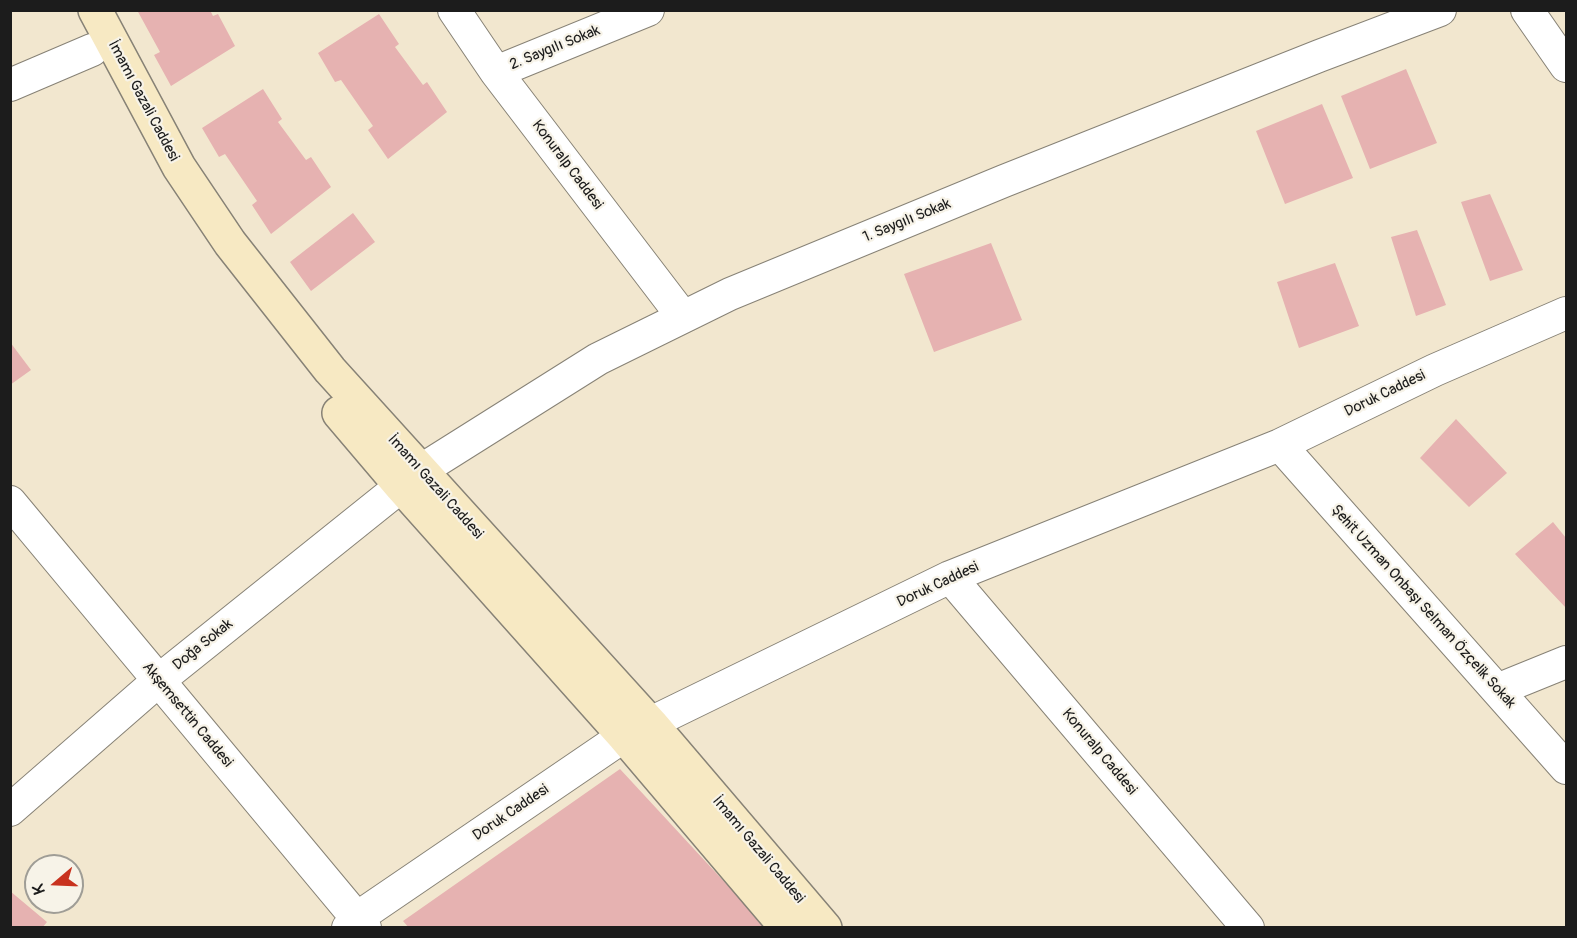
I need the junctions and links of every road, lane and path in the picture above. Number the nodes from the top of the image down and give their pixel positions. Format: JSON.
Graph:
{"nodes":[{"id":1,"x":72,"y":10,"type":"edge"},
{"id":2,"x":95,"y":10,"type":"edge"},
{"id":3,"x":454,"y":10,"type":"edge"},
{"id":4,"x":648,"y":10,"type":"edge"},
{"id":5,"x":1440,"y":10,"type":"edge"},
{"id":6,"x":1527,"y":10,"type":"edge"},
{"id":7,"x":92,"y":50,"type":"junction"},
{"id":8,"x":1566,"y":66,"type":"edge"},
{"id":9,"x":496,"y":72,"type":"junction"},
{"id":10,"x":10,"y":85,"type":"edge"},
{"id":11,"x":1566,"y":312,"type":"edge"},
{"id":12,"x":683,"y":317,"type":"junction"},
{"id":13,"x":1280,"y":445,"type":"junction"},
{"id":14,"x":411,"y":478,"type":"junction"},
{"id":15,"x":10,"y":502,"type":"edge"},
{"id":16,"x":950,"y":577,"type":"junction"},
{"id":17,"x":1566,"y":662,"type":"edge"},
{"id":18,"x":158,"y":681,"type":"junction"},
{"id":19,"x":1497,"y":690,"type":"junction"},
{"id":20,"x":638,"y":730,"type":"junction"},
{"id":21,"x":1565,"y":764,"type":"edge"},
{"id":22,"x":10,"y":810,"type":"edge"},
{"id":23,"x":357,"y":924,"type":"edge"},
{"id":24,"x":787,"y":927,"type":"edge"},
{"id":25,"x":825,"y":927,"type":"edge"},
{"id":26,"x":1248,"y":927,"type":"edge"}],
"edges":[{"from":1,"to":7,"type":"main road","name":"İmamı Gazali Caddesi"},
{"from":2,"to":14,"type":"main road","name":"İmamı Gazali Caddesi"},
{"from":3,"to":9,"type":"street","name":"Konuralp Caddesi"},
{"from":4,"to":9,"type":"street","name":"2. Saygılı Sokak"},
{"from":5,"to":12,"type":"street","name":"1. Saygılı Sokak"},
{"from":6,"to":8,"type":"street"},
{"from":7,"to":10,"type":"street"},
{"from":7,"to":14,"type":"main road","name":"İmamı Gazali Caddesi"},
{"from":9,"to":12,"type":"street","name":"Konuralp Caddesi"},
{"from":11,"to":13,"type":"street","name":"Doruk Caddesi"},
{"from":12,"to":14,"type":"street","name":"1. Saygılı Sokak"},
{"from":13,"to":16,"type":"street","name":"Doruk Caddesi"},
{"from":13,"to":19,"type":"street","name":"Şehit Uzman Onbaşı Selman Özçelik Sokak"},
{"from":14,"to":18,"type":"street","name":"Doğa Sokak"},
{"from":14,"to":20,"type":"main road","name":"İmamı Gazali Caddesi"},
{"from":15,"to":18,"type":"street","name":"Akşemsettin Caddesi"},
{"from":16,"to":20,"type":"street","name":"Doruk Caddesi"},
{"from":16,"to":26,"type":"street","name":"Konuralp Caddesi"},
{"from":17,"to":19,"type":"street"},
{"from":18,"to":22,"type":"street","name":"Doğa Sokak"},
{"from":18,"to":23,"type":"street","name":"Akşemsettin Caddesi"},
{"from":19,"to":21,"type":"street","name":"Şehit Uzman Onbaşı Selman Özçelik Sokak"},
{"from":20,"to":23,"type":"street","name":"Doruk Caddesi"},
{"from":20,"to":24,"type":"main road","name":"İmamı Gazali Caddesi"},
{"from":20,"to":25,"type":"main road","name":"İmamı Gazali Caddesi"}]}
